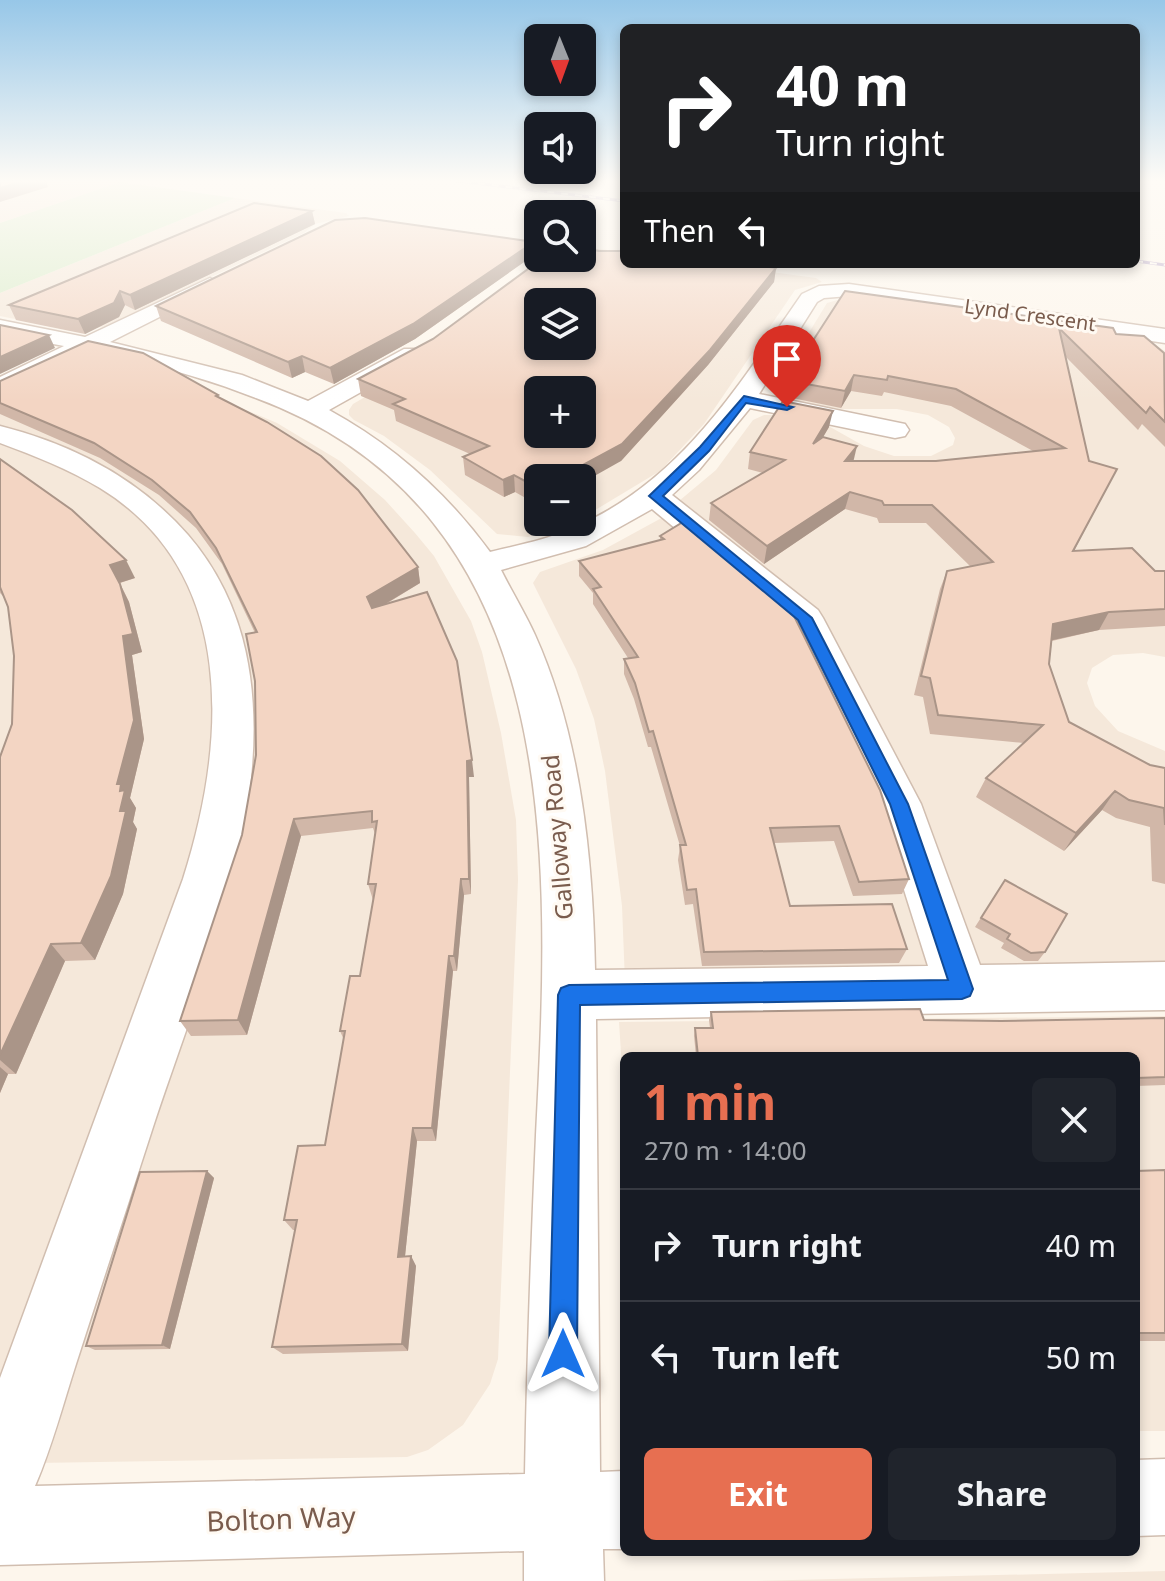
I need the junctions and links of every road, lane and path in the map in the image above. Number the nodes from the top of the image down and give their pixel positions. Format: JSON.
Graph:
{"nodes":[{"id":1,"x":230,"y":274,"type":"edge"},
{"id":2,"x":0,"y":327,"type":"edge"},
{"id":3,"x":1165,"y":336,"type":"edge"},
{"id":4,"x":438,"y":338,"type":"edge"},
{"id":5,"x":87,"y":345,"type":"junction"},
{"id":6,"x":0,"y":387,"type":"edge"},
{"id":7,"x":744,"y":399,"type":"junction"},
{"id":8,"x":310,"y":410,"type":"junction"},
{"id":9,"x":895,"y":430,"type":"dead end"},
{"id":10,"x":0,"y":434,"type":"edge"},
{"id":11,"x":655,"y":496,"type":"junction"},
{"id":12,"x":482,"y":565,"type":"junction"},
{"id":13,"x":1165,"y":986,"type":"edge"},
{"id":14,"x":962,"y":989,"type":"junction"},
{"id":15,"x":569,"y":995,"type":"junction"},
{"id":16,"x":0,"y":1480,"type":"edge"},
{"id":17,"x":1165,"y":1497,"type":"edge"},
{"id":18,"x":1140,"y":1498,"type":"edge"},
{"id":19,"x":0,"y":1526,"type":"edge"},
{"id":20,"x":584,"y":1534,"type":"edge"}],
"edges":[{"from":1,"to":5,"type":"street"},
{"from":2,"to":5,"type":"street","name":"Galloway Road"},
{"from":3,"to":7,"type":"street","name":"Lynd Crescent"},
{"from":4,"to":8,"type":"street"},
{"from":5,"to":6,"type":"street"},
{"from":5,"to":8,"type":"street","name":"Galloway Road"},
{"from":7,"to":9,"type":"street"},
{"from":7,"to":11,"type":"street","name":"Lynd Crescent"},
{"from":8,"to":12,"type":"street","name":"Galloway Road"},
{"from":10,"to":16,"type":"street"},
{"from":11,"to":12,"type":"street","name":"Lynd Crescent"},
{"from":11,"to":14,"type":"street"},
{"from":12,"to":15,"type":"street","name":"Galloway Road"},
{"from":13,"to":14,"type":"street"},
{"from":14,"to":15,"type":"street"},
{"from":15,"to":20,"type":"street","name":"Galloway Road"},
{"from":17,"to":18,"type":"street"},
{"from":19,"to":20,"type":"street","name":"Bolton Way"}]}
